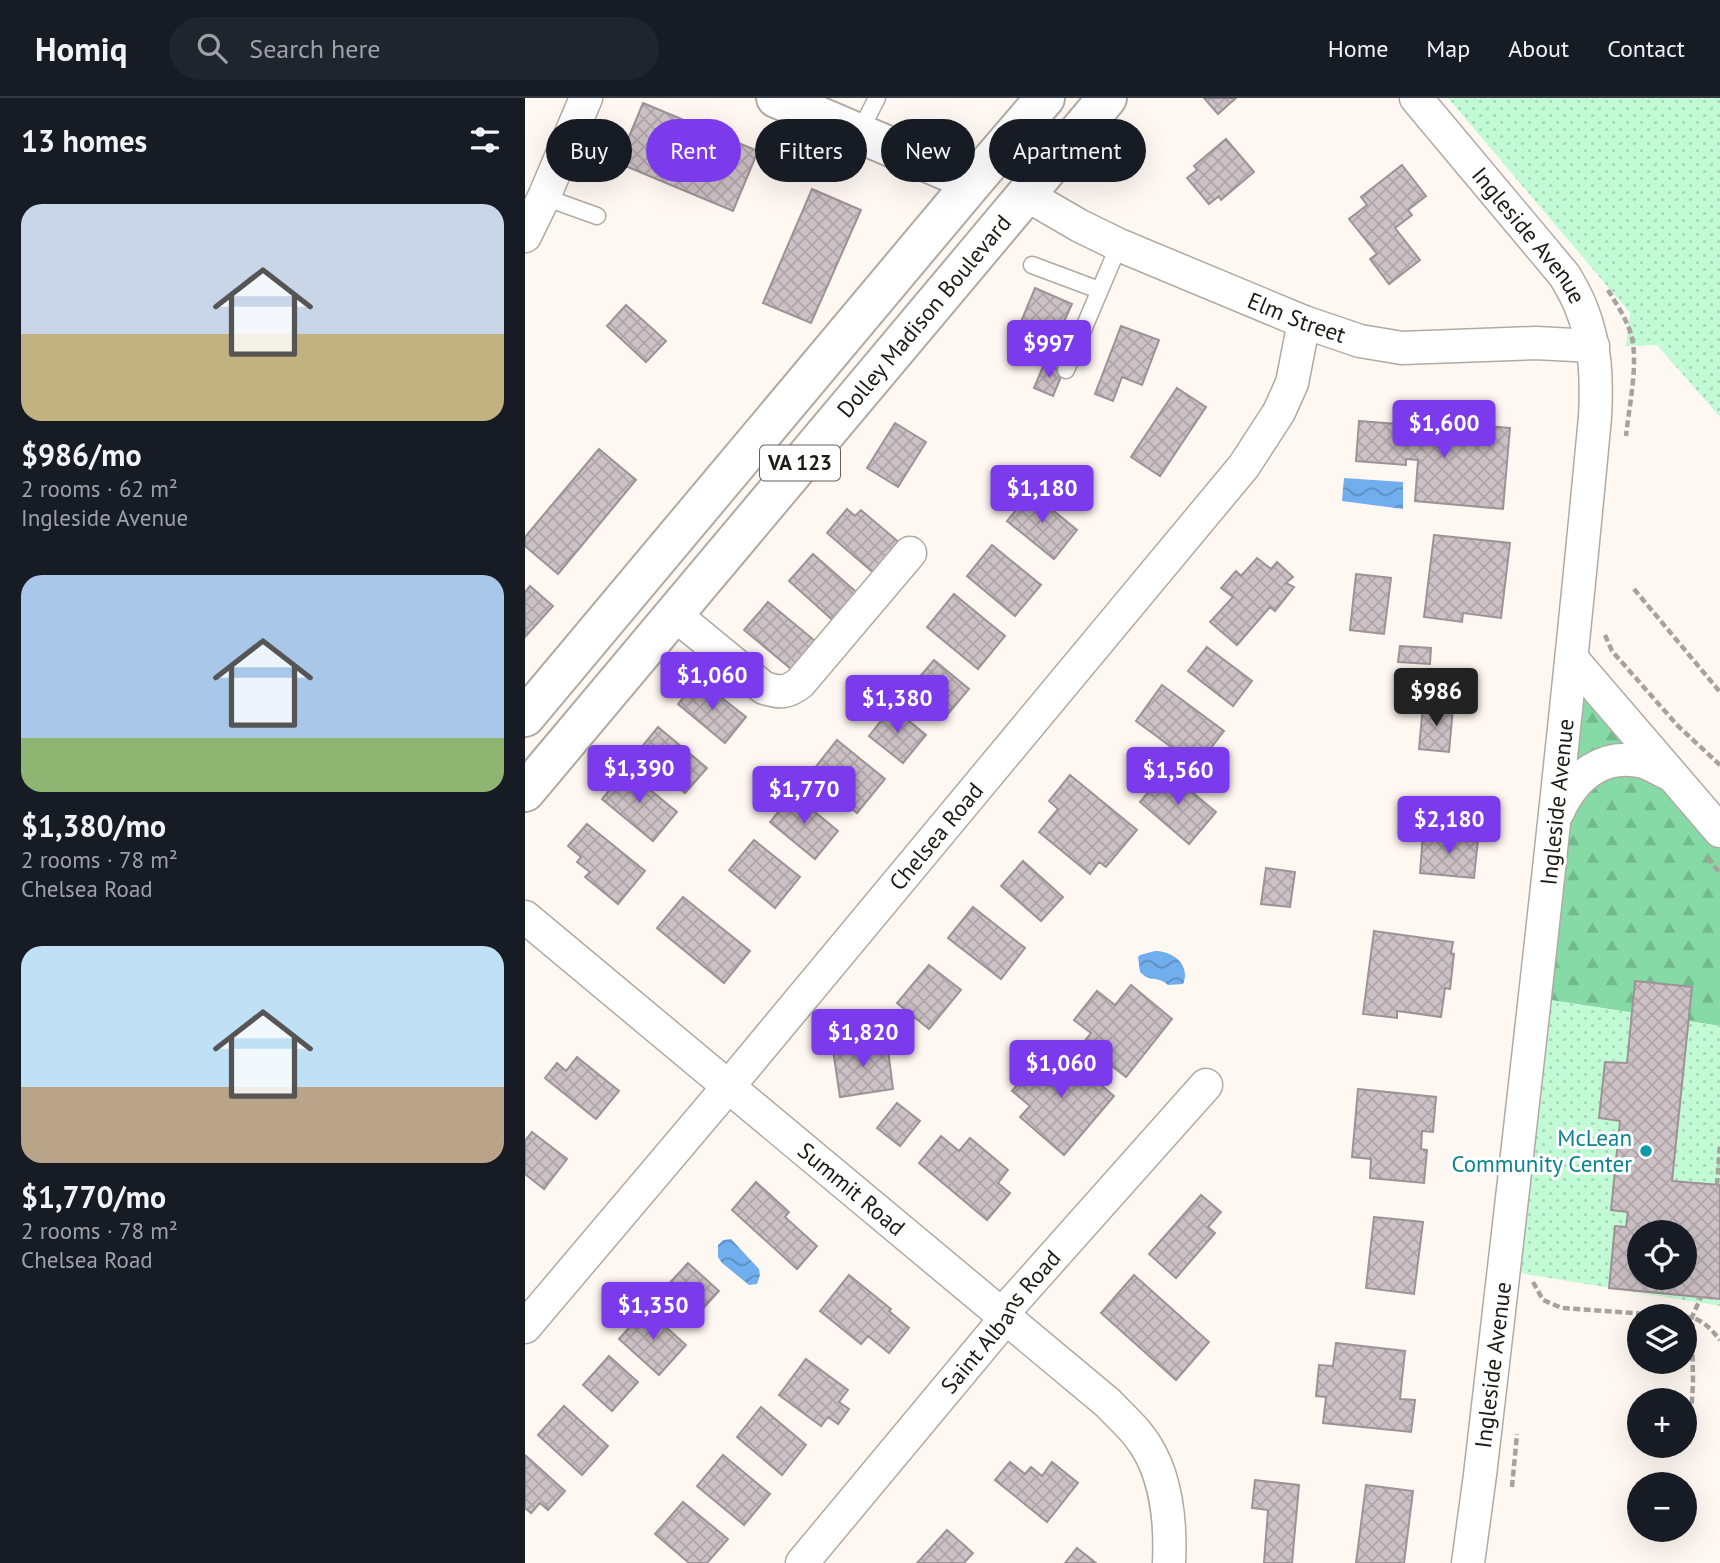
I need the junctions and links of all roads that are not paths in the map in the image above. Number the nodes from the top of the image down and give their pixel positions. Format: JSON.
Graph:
{"nodes":[{"id":1,"x":586,"y":98,"type":"edge"},
{"id":2,"x":776,"y":98,"type":"edge"},
{"id":3,"x":877,"y":98,"type":"edge"},
{"id":4,"x":1045,"y":98,"type":"edge"},
{"id":5,"x":1107,"y":98,"type":"edge"},
{"id":6,"x":1416,"y":98,"type":"edge"},
{"id":7,"x":826,"y":119,"type":"edge"},
{"id":8,"x":866,"y":119,"type":"edge"},
{"id":9,"x":975,"y":179,"type":"edge"},
{"id":10,"x":972,"y":182,"type":"edge"},
{"id":11,"x":1025,"y":194,"type":"junction"},
{"id":12,"x":544,"y":197,"type":"junction"},
{"id":13,"x":597,"y":216,"type":"dead end"},
{"id":14,"x":525,"y":236,"type":"edge"},
{"id":15,"x":1119,"y":245,"type":"junction"},
{"id":16,"x":1032,"y":265,"type":"dead end"},
{"id":17,"x":1100,"y":290,"type":"junction"},
{"id":18,"x":1304,"y":322,"type":"junction"},
{"id":19,"x":1593,"y":345,"type":"junction"},
{"id":20,"x":1066,"y":370,"type":"dead end"},
{"id":21,"x":910,"y":553,"type":"dead end"},
{"id":22,"x":674,"y":614,"type":"junction"},
{"id":23,"x":1573,"y":660,"type":"junction"},
{"id":24,"x":525,"y":717,"type":"edge"},
{"id":25,"x":1672,"y":776,"type":"junction"},
{"id":26,"x":525,"y":792,"type":"edge"},
{"id":27,"x":1556,"y":817,"type":"junction"},
{"id":28,"x":1711,"y":842,"type":"edge"},
{"id":29,"x":525,"y":917,"type":"edge"},
{"id":30,"x":1206,"y":1085,"type":"dead end"},
{"id":31,"x":728,"y":1087,"type":"junction"},
{"id":32,"x":1005,"y":1319,"type":"junction"},
{"id":33,"x":525,"y":1327,"type":"edge"},
{"id":34,"x":802,"y":1563,"type":"edge"},
{"id":35,"x":1170,"y":1563,"type":"edge"},
{"id":36,"x":1468,"y":1563,"type":"edge"}],
"edges":[{"from":1,"to":12,"type":"street"},
{"from":2,"to":7,"type":"main road"},
{"from":3,"to":8,"type":"lane"},
{"from":4,"to":9,"type":"main road","number":"VA 123"},
{"from":5,"to":11,"type":"main road","name":"Dolley Madison Boulevard","number":"VA 123"},
{"from":6,"to":19,"type":"street","name":"Ingleside Avenue"},
{"from":10,"to":24,"type":"main road","number":"VA 123"},
{"from":11,"to":15,"type":"street","name":"Elm Street"},
{"from":11,"to":22,"type":"main road","name":"Dolley Madison Boulevard","number":"VA 123"},
{"from":12,"to":13,"type":"lane"},
{"from":12,"to":14,"type":"street"},
{"from":15,"to":17,"type":"lane"},
{"from":15,"to":18,"type":"street","name":"Elm Street"},
{"from":16,"to":17,"type":"lane"},
{"from":17,"to":20,"type":"lane"},
{"from":18,"to":19,"type":"street","name":"Elm Street"},
{"from":18,"to":31,"type":"street","name":"Chelsea Road"},
{"from":19,"to":23,"type":"street","name":"Ingleside Avenue"},
{"from":21,"to":22,"type":"street"},
{"from":22,"to":26,"type":"main road","name":"Dolley Madison Boulevard","number":"VA 123"},
{"from":23,"to":25,"type":"street"},
{"from":23,"to":27,"type":"street","name":"Ingleside Avenue"},
{"from":25,"to":27,"type":"street"},
{"from":25,"to":28,"type":"street"},
{"from":27,"to":36,"type":"street","name":"Ingleside Avenue"},
{"from":29,"to":31,"type":"street","name":"Summit Road"},
{"from":30,"to":32,"type":"street","name":"Saint Albans Road"},
{"from":31,"to":32,"type":"street","name":"Summit Road"},
{"from":31,"to":33,"type":"street","name":"Chelsea Road"},
{"from":32,"to":34,"type":"street","name":"Saint Albans Road"},
{"from":32,"to":35,"type":"street","name":"Summit Road"}]}
